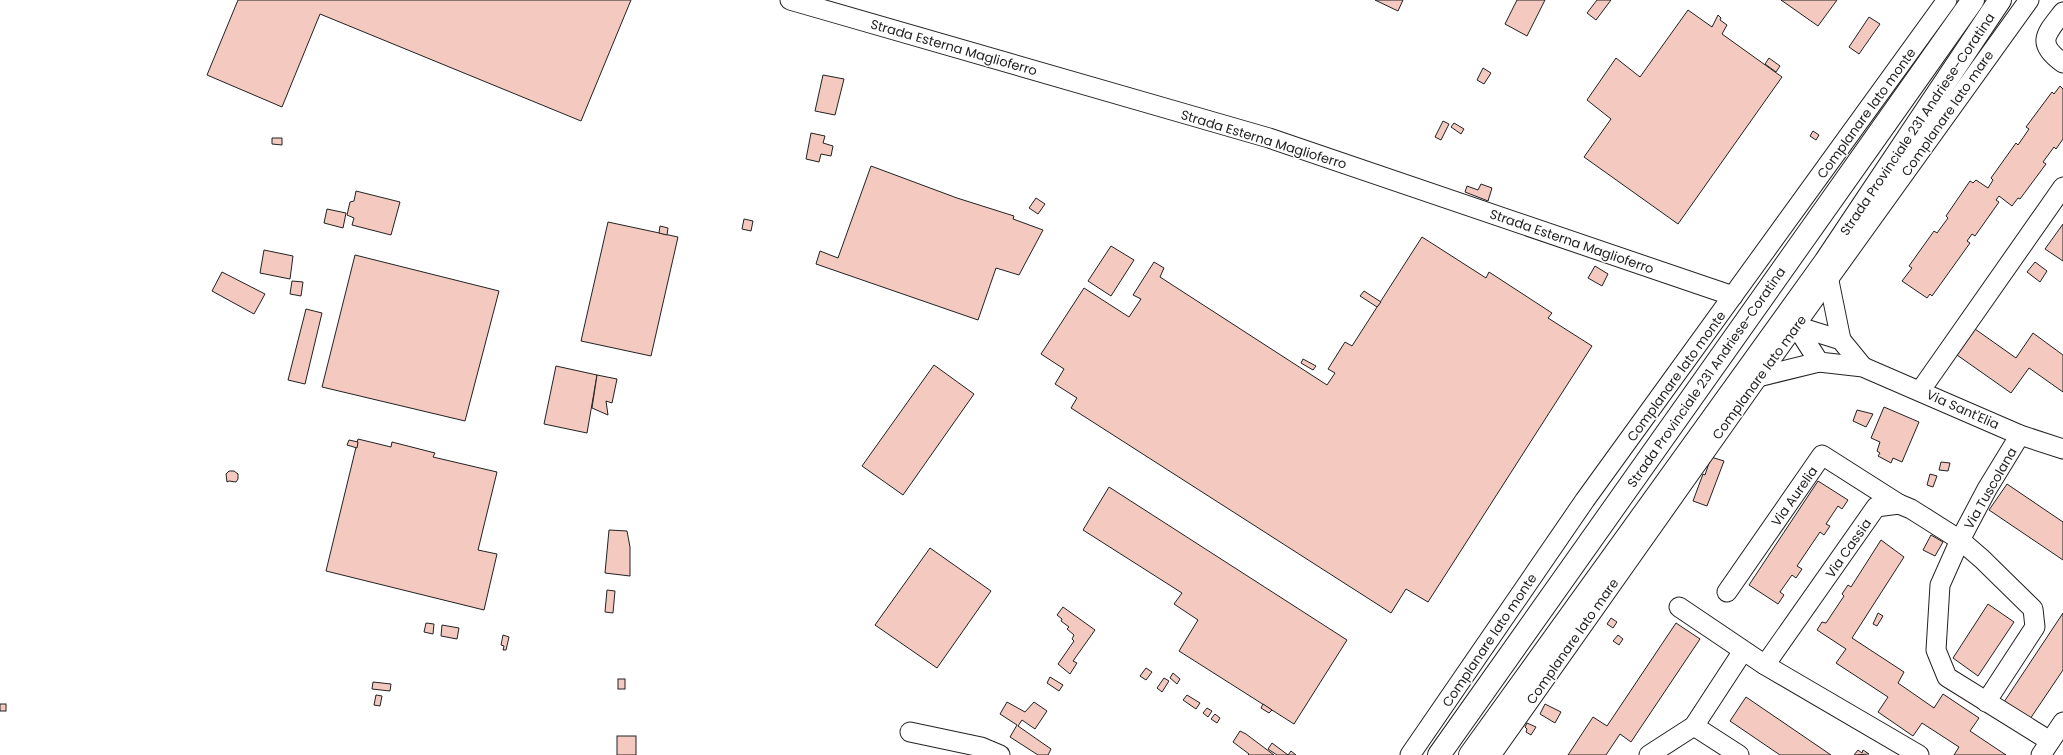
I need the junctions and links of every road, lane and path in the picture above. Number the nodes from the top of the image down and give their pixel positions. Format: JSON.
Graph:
{"nodes":[{"id":1,"x":790,"y":0,"type":"edge"},
{"id":2,"x":1947,"y":0,"type":"edge"},
{"id":3,"x":1973,"y":0,"type":"edge"},
{"id":4,"x":2000,"y":0,"type":"edge"},
{"id":5,"x":2029,"y":0,"type":"edge"},
{"id":6,"x":2063,"y":12,"type":"edge"},
{"id":7,"x":2063,"y":63,"type":"edge"},
{"id":8,"x":2063,"y":187,"type":"edge"},
{"id":9,"x":1829,"y":281,"type":"junction"},
{"id":10,"x":1733,"y":296,"type":"junction"},
{"id":11,"x":1796,"y":326,"type":"junction"},
{"id":12,"x":1841,"y":340,"type":"junction"},
{"id":13,"x":1818,"y":362,"type":"junction"},
{"id":14,"x":1863,"y":367,"type":"junction"},
{"id":15,"x":1758,"y":377,"type":"junction"},
{"id":16,"x":1920,"y":390,"type":"junction"},
{"id":17,"x":2020,"y":435,"type":"junction"},
{"id":18,"x":2063,"y":450,"type":"edge"},
{"id":19,"x":1898,"y":504,"type":"junction"},
{"id":20,"x":1960,"y":540,"type":"junction"},
{"id":21,"x":1727,"y":592,"type":"dead end"},
{"id":22,"x":1679,"y":607,"type":"dead end"},
{"id":23,"x":1743,"y":651,"type":"junction"},
{"id":24,"x":1765,"y":665,"type":"junction"},
{"id":25,"x":1986,"y":702,"type":"junction"},
{"id":26,"x":2063,"y":722,"type":"edge"},
{"id":27,"x":1694,"y":726,"type":"junction"},
{"id":28,"x":910,"y":732,"type":"dead end"},
{"id":29,"x":2046,"y":748,"type":"edge"},
{"id":30,"x":1000,"y":755,"type":"edge"},
{"id":31,"x":1410,"y":755,"type":"edge"},
{"id":32,"x":1439,"y":755,"type":"edge"},
{"id":33,"x":1470,"y":755,"type":"edge"},
{"id":34,"x":1491,"y":755,"type":"edge"},
{"id":35,"x":1649,"y":755,"type":"edge"},
{"id":36,"x":1739,"y":755,"type":"edge"},
{"id":37,"x":1919,"y":755,"type":"edge"}],
"edges":[{"from":1,"to":10,"type":"street","name":"Strada Esterna Maglioferro"},
{"from":2,"to":10,"type":"street","name":"Complanare lato monte"},
{"from":3,"to":32,"type":"highway","name":"Strada Provinciale 231 Andriese-Coratina"},
{"from":4,"to":33,"type":"highway","name":"Strada Provinciale 231 Andriese-Coratina"},
{"from":5,"to":9,"type":"street","name":"Complanare lato mare"},
{"from":6,"to":7,"type":"street"},
{"from":8,"to":16,"type":"street"},
{"from":9,"to":11,"type":"street","name":"Complanare lato mare"},
{"from":9,"to":12,"type":"street","name":"Via Sant'Elia"},
{"from":10,"to":31,"type":"street","name":"Complanare lato monte"},
{"from":11,"to":12,"type":"street"},
{"from":11,"to":13,"type":"street"},
{"from":11,"to":15,"type":"street","name":"Complanare lato mare"},
{"from":12,"to":14,"type":"street","name":"Via Sant'Elia"},
{"from":13,"to":14,"type":"street","name":"Via Sant'Elia"},
{"from":13,"to":15,"type":"street","name":"Via Sant'Elia"},
{"from":14,"to":16,"type":"street","name":"Via Sant'Elia"},
{"from":15,"to":34,"type":"street","name":"Complanare lato mare"},
{"from":16,"to":17,"type":"street","name":"Via Sant'Elia"},
{"from":17,"to":18,"type":"street","name":"Via Sant'Elia"},
{"from":17,"to":20,"type":"street","name":"Via Tuscolana"},
{"from":19,"to":20,"type":"street"},
{"from":19,"to":21,"type":"street","name":"Via Aurelia"},
{"from":19,"to":24,"type":"street","name":"Via Cassia"},
{"from":20,"to":25,"type":"street","name":"Via Tuscolana"},
{"from":20,"to":25,"type":"street","name":"Via Tuscolana"},
{"from":22,"to":23,"type":"street"},
{"from":23,"to":24,"type":"street"},
{"from":23,"to":27,"type":"street"},
{"from":24,"to":37,"type":"street"},
{"from":25,"to":29,"type":"street","name":"Via Tuscolana"},
{"from":26,"to":29,"type":"street"},
{"from":27,"to":35,"type":"street"},
{"from":27,"to":36,"type":"street"},
{"from":28,"to":30,"type":"street"}]}
